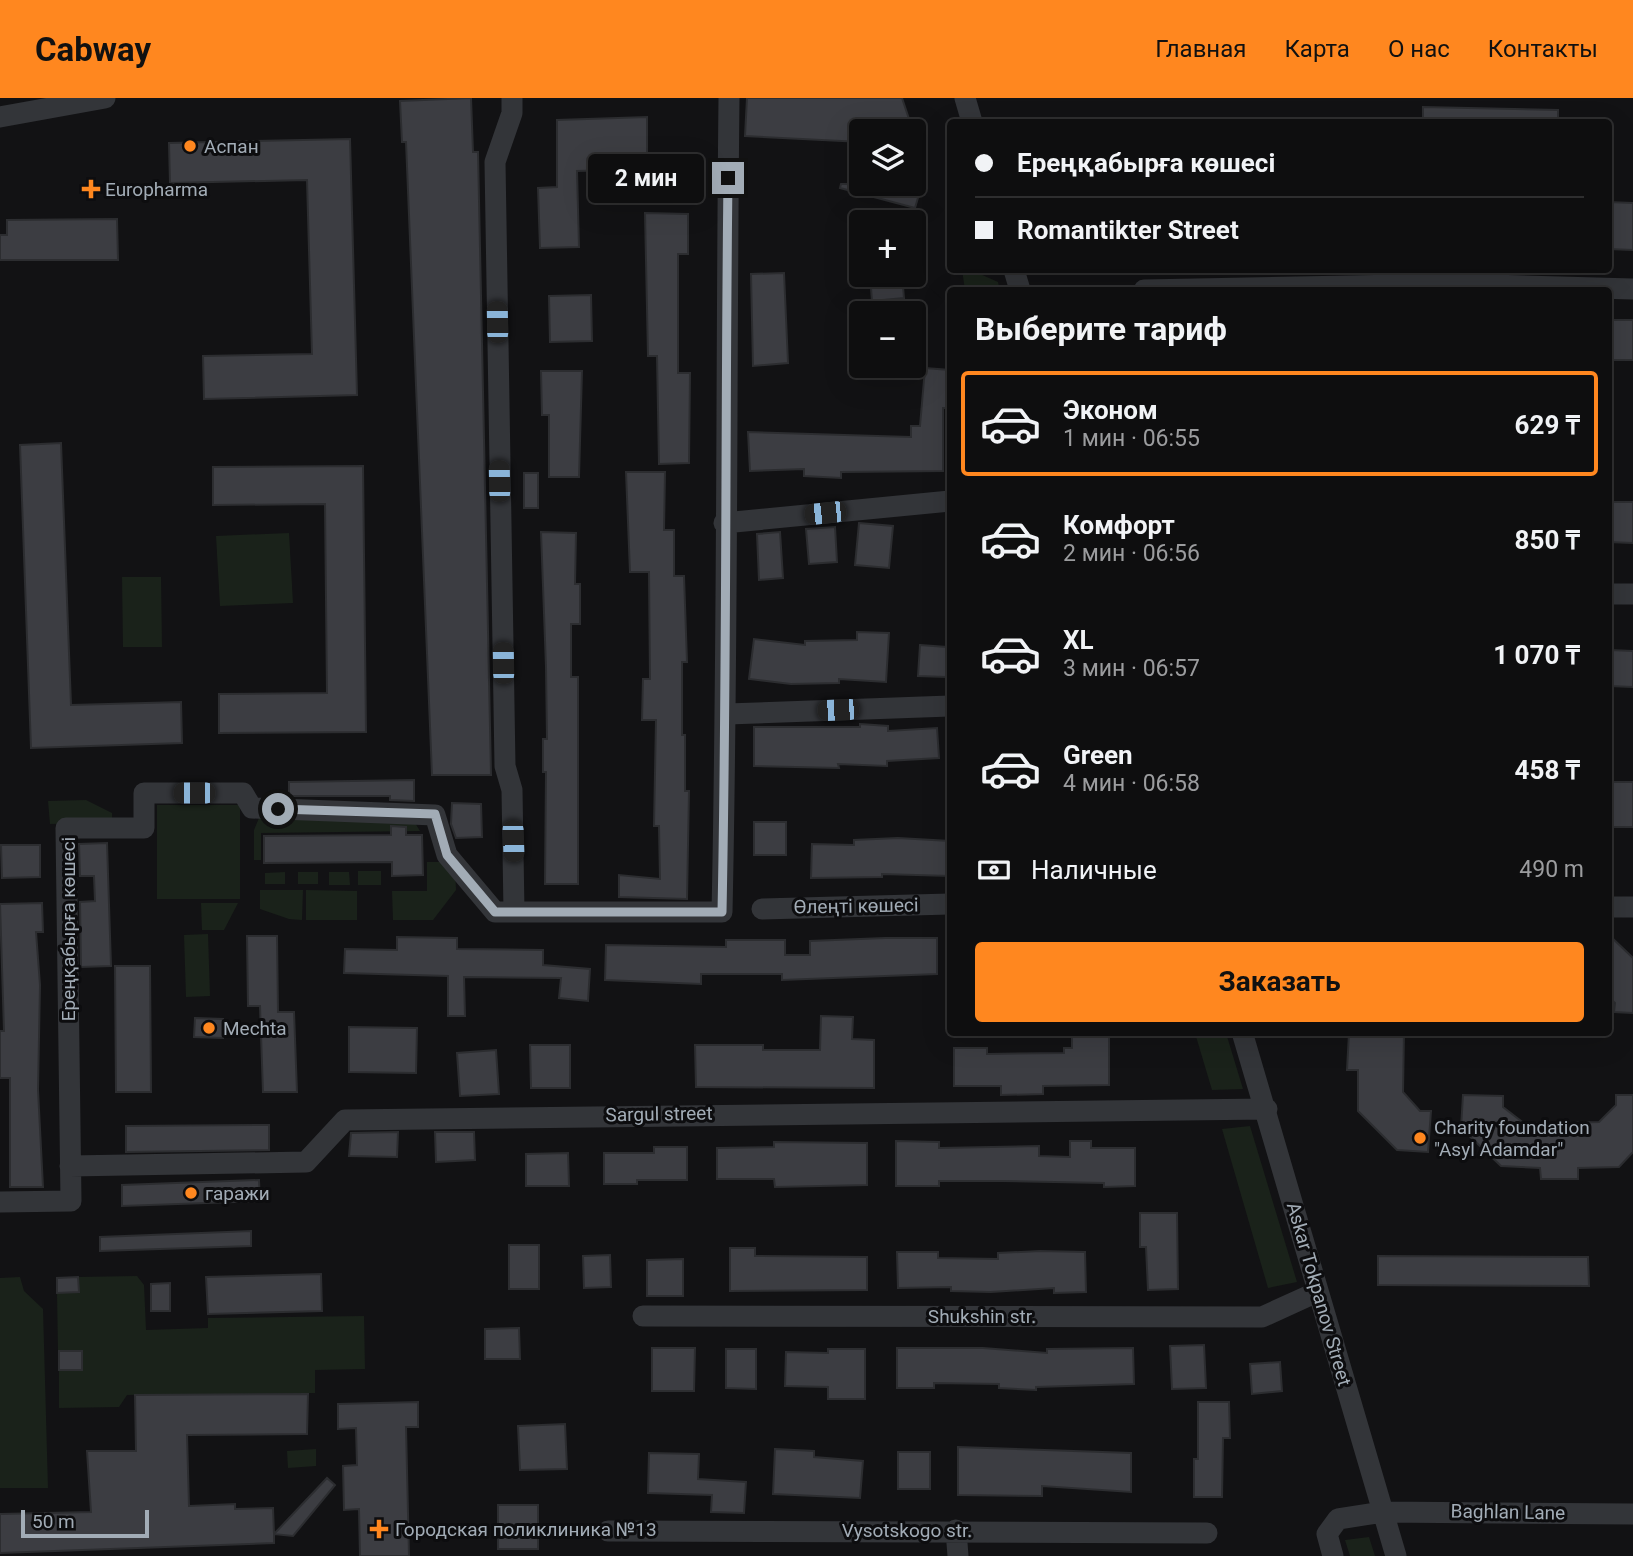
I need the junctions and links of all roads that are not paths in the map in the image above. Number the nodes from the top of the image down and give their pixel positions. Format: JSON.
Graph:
{"nodes":[{"id":1,"x":105,"y":98,"type":"edge"},
{"id":2,"x":512,"y":98,"type":"edge"},
{"id":3,"x":729,"y":98,"type":"edge"},
{"id":4,"x":965,"y":98,"type":"edge"},
{"id":5,"x":0,"y":117,"type":"edge"},
{"id":6,"x":971,"y":119,"type":"edge"},
{"id":7,"x":1612,"y":289,"type":"edge"},
{"id":8,"x":1633,"y":289,"type":"edge"},
{"id":9,"x":947,"y":501,"type":"edge"},
{"id":10,"x":724,"y":523,"type":"junction"},
{"id":11,"x":1612,"y":594,"type":"edge"},
{"id":12,"x":1633,"y":594,"type":"edge"},
{"id":13,"x":947,"y":706,"type":"edge"},
{"id":14,"x":727,"y":714,"type":"junction"},
{"id":15,"x":947,"y":904,"type":"edge"},
{"id":16,"x":1612,"y":907,"type":"edge"},
{"id":17,"x":1633,"y":907,"type":"edge"},
{"id":18,"x":762,"y":909,"type":"dead end"},
{"id":19,"x":504,"y":912,"type":"junction"},
{"id":20,"x":1243,"y":1036,"type":"edge"},
{"id":21,"x":1267,"y":1109,"type":"junction"},
{"id":22,"x":70,"y":1166,"type":"junction"},
{"id":23,"x":0,"y":1202,"type":"edge"},
{"id":24,"x":1317,"y":1292,"type":"junction"},
{"id":25,"x":643,"y":1316,"type":"dead end"},
{"id":26,"x":1383,"y":1512,"type":"junction"},
{"id":27,"x":1633,"y":1514,"type":"edge"},
{"id":28,"x":956,"y":1530,"type":"junction"},
{"id":29,"x":608,"y":1531,"type":"dead end"},
{"id":30,"x":1207,"y":1532,"type":"dead end"},
{"id":31,"x":958,"y":1556,"type":"edge"},
{"id":32,"x":1333,"y":1556,"type":"edge"},
{"id":33,"x":1396,"y":1556,"type":"edge"}],
"edges":[{"from":1,"to":5,"type":"street"},
{"from":2,"to":19,"type":"street"},
{"from":3,"to":10,"type":"street"},
{"from":4,"to":6,"type":"street"},
{"from":7,"to":8,"type":"street"},
{"from":9,"to":10,"type":"street"},
{"from":10,"to":14,"type":"street"},
{"from":11,"to":12,"type":"street"},
{"from":13,"to":14,"type":"street"},
{"from":14,"to":19,"type":"street"},
{"from":15,"to":18,"type":"street","name":"Өлеңті көшесі"},
{"from":16,"to":17,"type":"street"},
{"from":19,"to":22,"type":"street","name":"Ереңқабырға көшесі"},
{"from":20,"to":21,"type":"street","name":"Askar Tokpanov Street"},
{"from":21,"to":22,"type":"street","name":"Sargul street"},
{"from":21,"to":24,"type":"street","name":"Askar Tokpanov Street"},
{"from":22,"to":23,"type":"street","name":"Ереңқабырға көшесі"},
{"from":24,"to":25,"type":"street","name":"Shukshin str."},
{"from":24,"to":26,"type":"street","name":"Askar Tokpanov Street"},
{"from":26,"to":27,"type":"street","name":"Baghlan Lane"},
{"from":26,"to":32,"type":"street","name":"Baghlan Lane"},
{"from":26,"to":33,"type":"street","name":"Askar Tokpanov Street"},
{"from":28,"to":29,"type":"street","name":"Vysotskogo str."},
{"from":28,"to":30,"type":"street","name":"Vysotskogo str."},
{"from":28,"to":31,"type":"street"}]}
